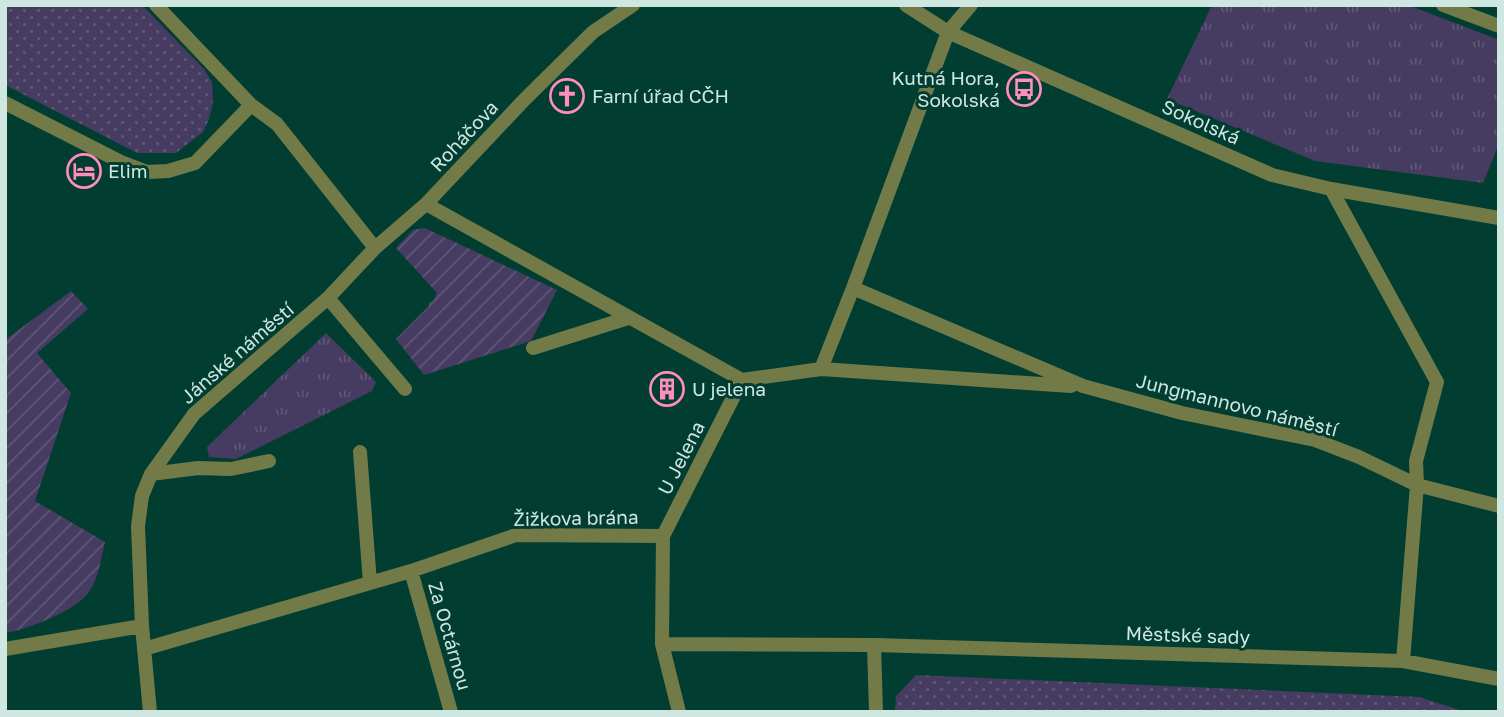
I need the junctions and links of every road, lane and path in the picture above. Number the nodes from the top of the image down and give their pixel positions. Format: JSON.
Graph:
{"nodes":[{"id":1,"x":156,"y":5,"type":"edge"},
{"id":2,"x":633,"y":5,"type":"edge"},
{"id":3,"x":906,"y":5,"type":"edge"},
{"id":4,"x":971,"y":5,"type":"edge"},
{"id":5,"x":1443,"y":5,"type":"edge"},
{"id":6,"x":1499,"y":26,"type":"edge"},
{"id":7,"x":948,"y":32,"type":"junction"},
{"id":8,"x":5,"y":103,"type":"edge"},
{"id":9,"x":251,"y":105,"type":"junction"},
{"id":10,"x":1331,"y":189,"type":"junction"},
{"id":11,"x":426,"y":204,"type":"junction"},
{"id":12,"x":1498,"y":216,"type":"edge"},
{"id":13,"x":375,"y":248,"type":"junction"},
{"id":14,"x":853,"y":288,"type":"junction"},
{"id":15,"x":328,"y":298,"type":"junction"},
{"id":16,"x":628,"y":318,"type":"junction"},
{"id":17,"x":533,"y":348,"type":"dead end"},
{"id":18,"x":821,"y":369,"type":"junction"},
{"id":19,"x":743,"y":380,"type":"junction"},
{"id":20,"x":1083,"y":386,"type":"junction"},
{"id":21,"x":405,"y":389,"type":"dead end"},
{"id":22,"x":360,"y":452,"type":"dead end"},
{"id":23,"x":269,"y":461,"type":"dead end"},
{"id":24,"x":151,"y":474,"type":"junction"},
{"id":25,"x":1417,"y":485,"type":"junction"},
{"id":26,"x":1499,"y":506,"type":"edge"},
{"id":27,"x":663,"y":536,"type":"junction"},
{"id":28,"x":411,"y":571,"type":"junction"},
{"id":29,"x":370,"y":583,"type":"junction"},
{"id":30,"x":142,"y":626,"type":"junction"},
{"id":31,"x":662,"y":645,"type":"junction"},
{"id":32,"x":874,"y":645,"type":"junction"},
{"id":33,"x":5,"y":649,"type":"edge"},
{"id":34,"x":145,"y":649,"type":"junction"},
{"id":35,"x":1403,"y":661,"type":"junction"},
{"id":36,"x":1499,"y":678,"type":"edge"},
{"id":37,"x":150,"y":712,"type":"edge"},
{"id":38,"x":451,"y":712,"type":"edge"},
{"id":39,"x":679,"y":712,"type":"edge"},
{"id":40,"x":876,"y":712,"type":"edge"}],
"edges":[{"from":1,"to":9,"type":"street"},
{"from":2,"to":11,"type":"street","name":"Roháčova"},
{"from":3,"to":7,"type":"street","name":"Sokolská"},
{"from":4,"to":7,"type":"street"},
{"from":5,"to":6,"type":"street"},
{"from":7,"to":10,"type":"street","name":"Sokolská"},
{"from":7,"to":14,"type":"street"},
{"from":8,"to":9,"type":"street"},
{"from":9,"to":13,"type":"street"},
{"from":10,"to":12,"type":"street","name":"Sokolská"},
{"from":10,"to":25,"type":"street"},
{"from":11,"to":13,"type":"street","name":"Roháčova"},
{"from":11,"to":16,"type":"street"},
{"from":13,"to":15,"type":"street","name":"Roháčova"},
{"from":14,"to":18,"type":"street"},
{"from":14,"to":20,"type":"street","name":"Jungmannovo náměstí"},
{"from":15,"to":21,"type":"street"},
{"from":15,"to":24,"type":"street","name":"Jánské náměstí"},
{"from":16,"to":17,"type":"street"},
{"from":16,"to":19,"type":"street"},
{"from":18,"to":19,"type":"street","name":"Jungmannovo náměstí"},
{"from":18,"to":20,"type":"street","name":"Jungmannovo náměstí"},
{"from":19,"to":27,"type":"street","name":"U Jelena"},
{"from":20,"to":25,"type":"street","name":"Jungmannovo náměstí"},
{"from":22,"to":29,"type":"street"},
{"from":23,"to":24,"type":"street"},
{"from":24,"to":30,"type":"street"},
{"from":25,"to":26,"type":"street","name":"Jungmannovo náměstí"},
{"from":25,"to":35,"type":"street"},
{"from":27,"to":28,"type":"street","name":"Žižkova brána"},
{"from":27,"to":31,"type":"street","name":"U Jelena"},
{"from":28,"to":29,"type":"street","name":"Žižkova brána"},
{"from":28,"to":38,"type":"street","name":"Za Octárnou"},
{"from":29,"to":34,"type":"street","name":"Žižkova brána"},
{"from":30,"to":33,"type":"street"},
{"from":30,"to":34,"type":"street"},
{"from":31,"to":32,"type":"street","name":"Městské sady"},
{"from":31,"to":39,"type":"street"},
{"from":32,"to":35,"type":"street","name":"Městské sady"},
{"from":32,"to":40,"type":"street"},
{"from":34,"to":37,"type":"street"},
{"from":35,"to":36,"type":"street","name":"Městské sady"}]}
